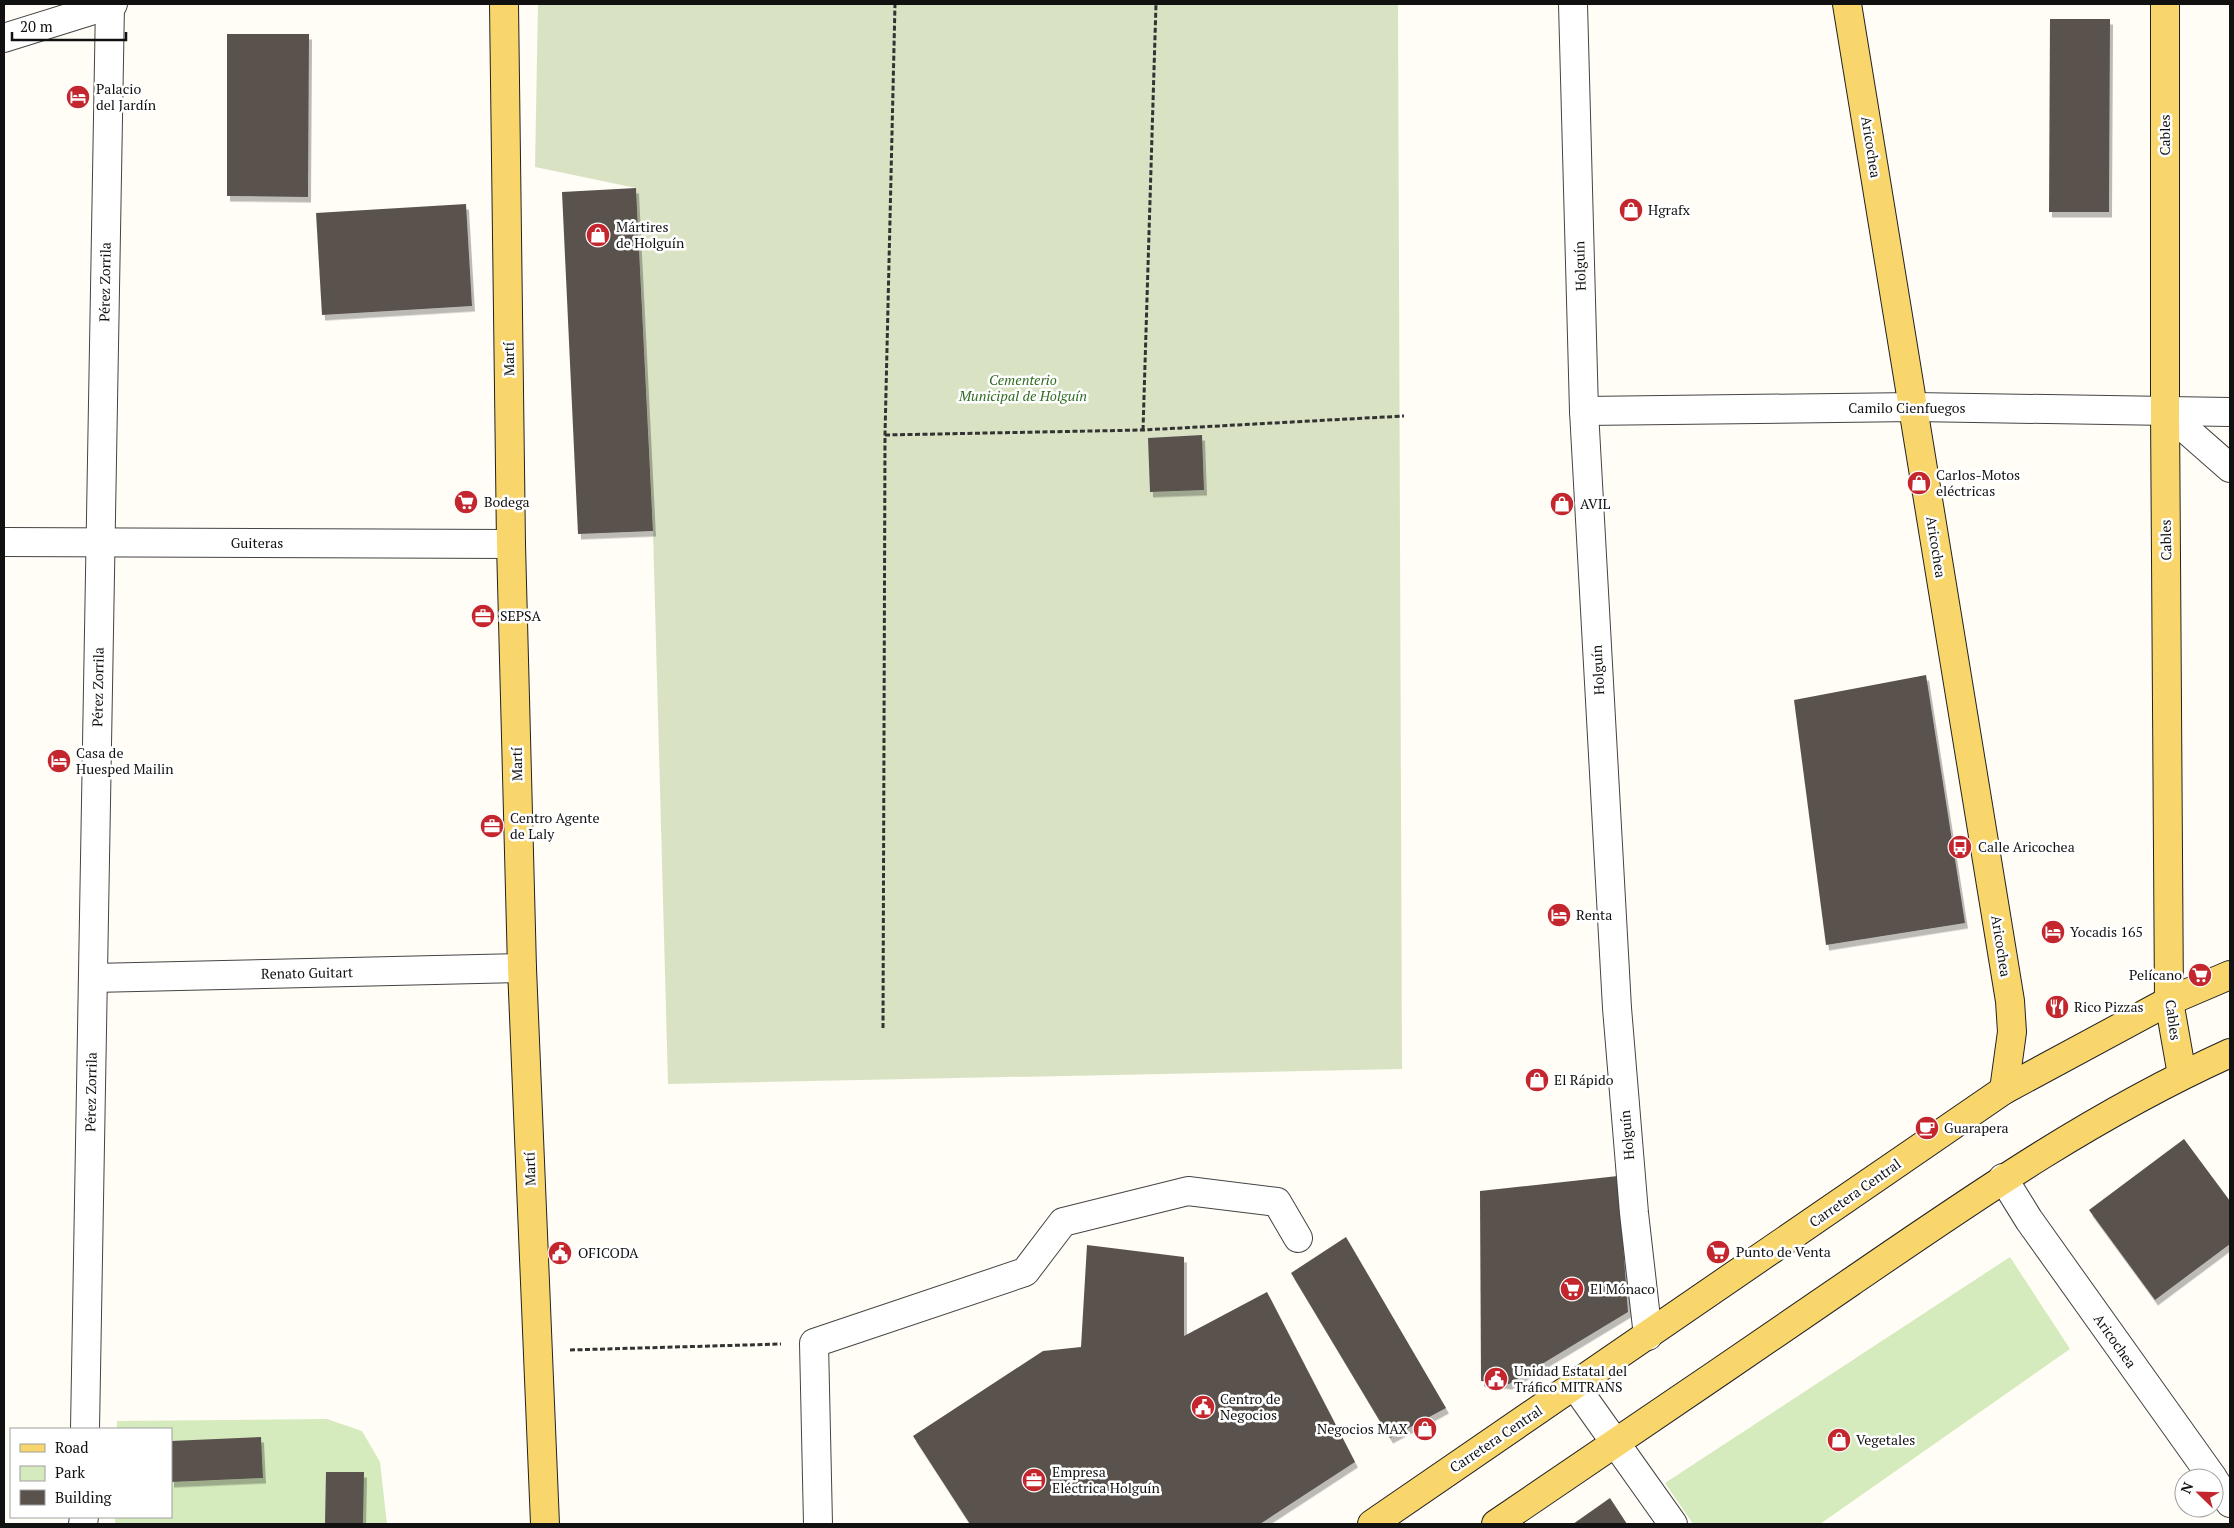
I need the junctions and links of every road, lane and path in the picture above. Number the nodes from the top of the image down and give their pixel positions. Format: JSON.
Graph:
{"nodes":[{"id":1,"x":112,"y":4,"type":"edge"},
{"id":2,"x":504,"y":4,"type":"edge"},
{"id":3,"x":895,"y":4,"type":"edge"},
{"id":4,"x":1156,"y":4,"type":"edge"},
{"id":5,"x":1573,"y":4,"type":"edge"},
{"id":6,"x":1847,"y":4,"type":"edge"},
{"id":7,"x":2165,"y":4,"type":"edge"},
{"id":8,"x":4,"y":38,"type":"edge"},
{"id":9,"x":1914,"y":408,"type":"junction"},
{"id":10,"x":1584,"y":411,"type":"junction"},
{"id":11,"x":2164,"y":411,"type":"junction"},
{"id":12,"x":2230,"y":412,"type":"edge"},
{"id":13,"x":1404,"y":416,"type":"dead end"},
{"id":14,"x":1143,"y":430,"type":"junction"},
{"id":15,"x":885,"y":435,"type":"junction"},
{"id":16,"x":2230,"y":468,"type":"edge"},
{"id":17,"x":4,"y":542,"type":"edge"},
{"id":18,"x":101,"y":542,"type":"junction"},
{"id":19,"x":511,"y":544,"type":"junction"},
{"id":20,"x":522,"y":968,"type":"junction"},
{"id":21,"x":2230,"y":975,"type":"edge"},
{"id":22,"x":93,"y":978,"type":"junction"},
{"id":23,"x":2169,"y":1001,"type":"junction"},
{"id":24,"x":883,"y":1028,"type":"dead end"},
{"id":25,"x":2230,"y":1053,"type":"edge"},
{"id":26,"x":2182,"y":1075,"type":"junction"},
{"id":27,"x":2004,"y":1090,"type":"junction"},
{"id":28,"x":2003,"y":1178,"type":"junction"},
{"id":29,"x":1298,"y":1238,"type":"dead end"},
{"id":30,"x":1648,"y":1336,"type":"junction"},
{"id":31,"x":814,"y":1343,"type":"junction"},
{"id":32,"x":537,"y":1351,"type":"junction"},
{"id":33,"x":1575,"y":1386,"type":"junction"},
{"id":34,"x":85,"y":1428,"type":"edge"},
{"id":35,"x":1616,"y":1442,"type":"junction"},
{"id":36,"x":2205,"y":1468,"type":"edge"},
{"id":37,"x":2230,"y":1520,"type":"edge"},
{"id":38,"x":544,"y":1524,"type":"edge"},
{"id":39,"x":818,"y":1524,"type":"edge"},
{"id":40,"x":1372,"y":1524,"type":"edge"},
{"id":41,"x":1496,"y":1524,"type":"edge"},
{"id":42,"x":1673,"y":1524,"type":"edge"},
{"id":43,"x":2224,"y":1524,"type":"edge"}],
"edges":[{"from":1,"to":8,"type":"street"},
{"from":1,"to":18,"type":"street","name":"Pérez Zorrila"},
{"from":2,"to":19,"type":"main road","name":"Martí"},
{"from":3,"to":15,"type":"path"},
{"from":4,"to":14,"type":"path"},
{"from":5,"to":10,"type":"street","name":"Holguín"},
{"from":6,"to":9,"type":"main road","name":"Aricochea"},
{"from":7,"to":11,"type":"main road","name":"Cables"},
{"from":9,"to":10,"type":"street","name":"Camilo Cienfuegos"},
{"from":9,"to":11,"type":"street","name":"Camilo Cienfuegos"},
{"from":9,"to":27,"type":"main road","name":"Aricochea"},
{"from":10,"to":30,"type":"street","name":"Holguín"},
{"from":11,"to":12,"type":"street","name":"Camilo Cienfuegos"},
{"from":11,"to":16,"type":"street"},
{"from":11,"to":23,"type":"main road","name":"Cables"},
{"from":13,"to":14,"type":"path"},
{"from":14,"to":15,"type":"path"},
{"from":15,"to":24,"type":"path"},
{"from":17,"to":18,"type":"street","name":"Guiteras"},
{"from":18,"to":19,"type":"street","name":"Guiteras"},
{"from":18,"to":22,"type":"street","name":"Pérez Zorrila"},
{"from":19,"to":20,"type":"main road","name":"Martí"},
{"from":20,"to":22,"type":"street","name":"Renato Guitart"},
{"from":20,"to":32,"type":"main road","name":"Martí"},
{"from":21,"to":23,"type":"main road","name":"Carretera Central"},
{"from":22,"to":34,"type":"street","name":"Pérez Zorrila"},
{"from":23,"to":26,"type":"main road","name":"Cables"},
{"from":23,"to":27,"type":"main road","name":"Carretera Central"},
{"from":25,"to":26,"type":"main road"},
{"from":26,"to":28,"type":"main road"},
{"from":27,"to":30,"type":"main road","name":"Carretera Central"},
{"from":28,"to":35,"type":"main road"},
{"from":28,"to":36,"type":"street","name":"Aricochea"},
{"from":29,"to":31,"type":"street"},
{"from":30,"to":33,"type":"main road","name":"Carretera Central"},
{"from":31,"to":32,"type":"path"},
{"from":31,"to":39,"type":"street"},
{"from":32,"to":38,"type":"main road","name":"Martí"},
{"from":33,"to":35,"type":"street"},
{"from":33,"to":40,"type":"main road","name":"Carretera Central"},
{"from":35,"to":41,"type":"main road"},
{"from":35,"to":42,"type":"street"},
{"from":37,"to":43,"type":"street"}]}
